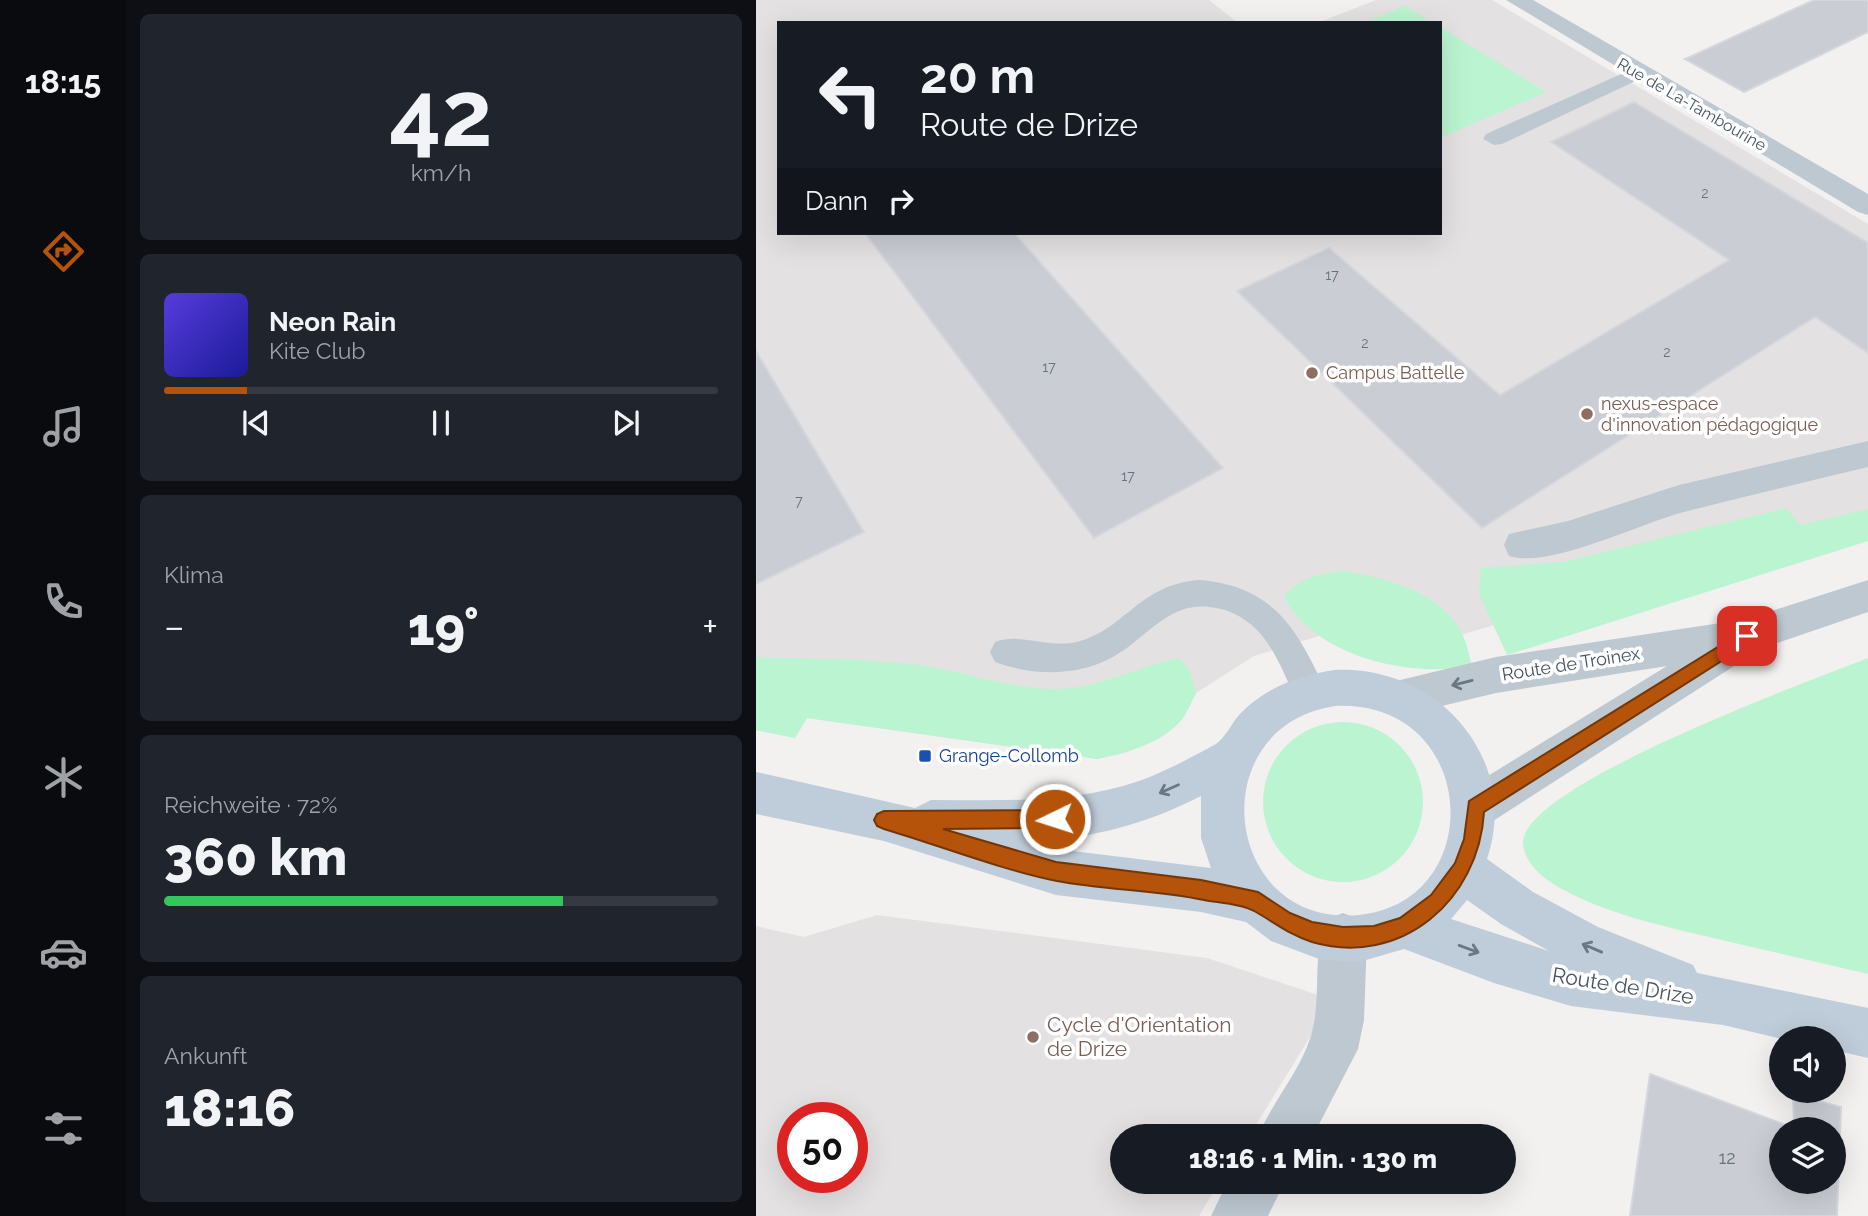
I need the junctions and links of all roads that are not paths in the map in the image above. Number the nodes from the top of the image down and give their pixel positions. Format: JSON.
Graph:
{"nodes":[{"id":1,"x":1517,"y":0,"type":"edge"},
{"id":2,"x":1637,"y":73,"type":"junction"},
{"id":3,"x":1494,"y":139,"type":"dead end"},
{"id":4,"x":1868,"y":206,"type":"edge"},
{"id":5,"x":1868,"y":454,"type":"edge"},
{"id":6,"x":1522,"y":545,"type":"dead end"},
{"id":7,"x":1868,"y":596,"type":"edge"},
{"id":8,"x":1747,"y":636,"type":"junction"},
{"id":9,"x":1006,"y":652,"type":"dead end"},
{"id":10,"x":1310,"y":693,"type":"junction"},
{"id":11,"x":1396,"y":699,"type":"junction"},
{"id":12,"x":1230,"y":758,"type":"junction"},
{"id":13,"x":756,"y":793,"type":"edge"},
{"id":14,"x":1475,"y":808,"type":"junction"},
{"id":15,"x":884,"y":820,"type":"junction"},
{"id":16,"x":1462,"y":869,"type":"junction"},
{"id":17,"x":1258,"y":902,"type":"junction"},
{"id":18,"x":1405,"y":926,"type":"junction"},
{"id":19,"x":1343,"y":937,"type":"junction"},
{"id":20,"x":1723,"y":1001,"type":"junction"},
{"id":21,"x":1868,"y":1034,"type":"edge"},
{"id":22,"x":1291,"y":1124,"type":"edge"},
{"id":23,"x":1251,"y":1194,"type":"edge"},
{"id":24,"x":1238,"y":1216,"type":"edge"}],
"edges":[{"from":1,"to":2,"type":"street","name":"Rue de La-Tambourine"},
{"from":2,"to":3,"type":"lane"},
{"from":2,"to":4,"type":"street","name":"Rue de La-Tambourine"},
{"from":5,"to":6,"type":"street"},
{"from":7,"to":8,"type":"street","name":"Route de Troinex"},
{"from":8,"to":11,"type":"street","name":"Route de Troinex","one_way":true},
{"from":8,"to":14,"type":"street","name":"Route de Troinex"},
{"from":9,"to":10,"type":"lane"},
{"from":10,"to":11,"type":"main road"},
{"from":10,"to":12,"type":"main road"},
{"from":11,"to":14,"type":"main road"},
{"from":12,"to":15,"type":"main road","one_way":true},
{"from":12,"to":17,"type":"main road"},
{"from":13,"to":15,"type":"main road"},
{"from":14,"to":16,"type":"main road"},
{"from":15,"to":17,"type":"main road"},
{"from":16,"to":18,"type":"main road"},
{"from":20,"to":16,"type":"main road","name":"Route de Drize","one_way":true},
{"from":17,"to":19,"type":"main road"},
{"from":18,"to":19,"type":"main road"},
{"from":18,"to":20,"type":"main road","name":"Route de Drize","one_way":true},
{"from":19,"to":22,"type":"street"},
{"from":20,"to":21,"type":"main road","name":"Route de Drize"},
{"from":23,"to":24,"type":"street"}]}
